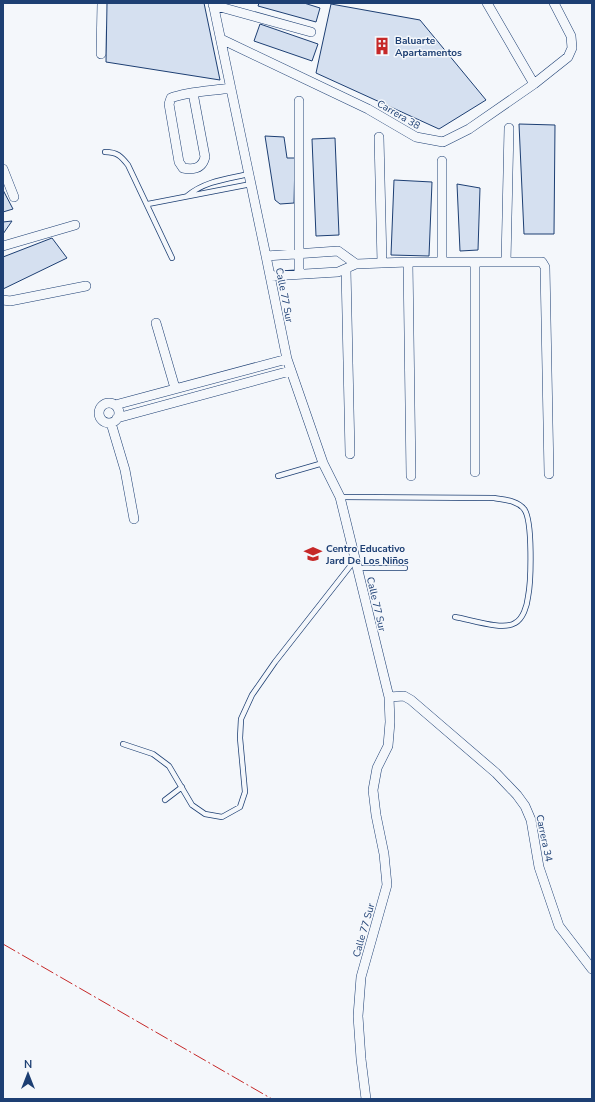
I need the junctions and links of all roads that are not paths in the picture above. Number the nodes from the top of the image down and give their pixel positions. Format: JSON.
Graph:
{"nodes":[{"id":1,"x":102,"y":3,"type":"edge"},
{"id":2,"x":487,"y":3,"type":"edge"},
{"id":3,"x":554,"y":3,"type":"edge"},
{"id":4,"x":213,"y":4,"type":"edge"},
{"id":5,"x":311,"y":32,"type":"dead end"},
{"id":6,"x":221,"y":39,"type":"junction"},
{"id":7,"x":101,"y":54,"type":"dead end"},
{"id":8,"x":534,"y":84,"type":"junction"},
{"id":9,"x":231,"y":88,"type":"junction"},
{"id":10,"x":193,"y":93,"type":"junction"},
{"id":11,"x":300,"y":101,"type":"dead end"},
{"id":12,"x":509,"y":128,"type":"dead end"},
{"id":13,"x":379,"y":137,"type":"dead end"},
{"id":14,"x":105,"y":152,"type":"dead end"},
{"id":15,"x":442,"y":161,"type":"dead end"},
{"id":16,"x":3,"y":169,"type":"edge"},
{"id":17,"x":249,"y":174,"type":"junction"},
{"id":18,"x":251,"y":184,"type":"junction"},
{"id":19,"x":14,"y":197,"type":"dead end"},
{"id":20,"x":186,"y":197,"type":"junction"},
{"id":21,"x":148,"y":204,"type":"junction"},
{"id":22,"x":75,"y":225,"type":"dead end"},
{"id":23,"x":3,"y":246,"type":"edge"},
{"id":24,"x":300,"y":253,"type":"junction"},
{"id":25,"x":266,"y":256,"type":"junction"},
{"id":26,"x":172,"y":258,"type":"dead end"},
{"id":27,"x":408,"y":262,"type":"junction"},
{"id":28,"x":442,"y":262,"type":"junction"},
{"id":29,"x":506,"y":262,"type":"junction"},
{"id":30,"x":382,"y":263,"type":"junction"},
{"id":31,"x":475,"y":263,"type":"junction"},
{"id":32,"x":356,"y":264,"type":"junction"},
{"id":33,"x":346,"y":269,"type":"junction"},
{"id":34,"x":300,"y":274,"type":"junction"},
{"id":35,"x":271,"y":276,"type":"junction"},
{"id":36,"x":86,"y":286,"type":"dead end"},
{"id":37,"x":3,"y":300,"type":"edge"},
{"id":38,"x":156,"y":323,"type":"dead end"},
{"id":39,"x":287,"y":359,"type":"junction"},
{"id":40,"x":290,"y":372,"type":"junction"},
{"id":41,"x":175,"y":388,"type":"junction"},
{"id":42,"x":116,"y":405,"type":"junction"},
{"id":43,"x":114,"y":420,"type":"junction"},
{"id":44,"x":350,"y":454,"type":"dead end"},
{"id":45,"x":323,"y":463,"type":"junction"},
{"id":46,"x":475,"y":472,"type":"dead end"},
{"id":47,"x":549,"y":474,"type":"dead end"},
{"id":48,"x":278,"y":476,"type":"dead end"},
{"id":49,"x":411,"y":476,"type":"dead end"},
{"id":50,"x":340,"y":497,"type":"junction"},
{"id":51,"x":134,"y":518,"type":"dead end"},
{"id":52,"x":356,"y":564,"type":"junction"},
{"id":53,"x":405,"y":568,"type":"dead end"},
{"id":54,"x":455,"y":616,"type":"dead end"},
{"id":55,"x":388,"y":697,"type":"junction"},
{"id":56,"x":123,"y":744,"type":"dead end"},
{"id":57,"x":182,"y":787,"type":"junction"},
{"id":58,"x":165,"y":800,"type":"dead end"},
{"id":59,"x":592,"y":969,"type":"edge"},
{"id":60,"x":366,"y":1099,"type":"edge"}],
"edges":[{"from":1,"to":7,"type":"street"},
{"from":2,"to":8,"type":"street"},
{"from":3,"to":8,"type":"street","name":"Carrera 38"},
{"from":4,"to":5,"type":"street"},
{"from":4,"to":6,"type":"street","name":"Calle 77 Sur"},
{"from":6,"to":8,"type":"street","name":"Carrera 38"},
{"from":6,"to":9,"type":"street","name":"Calle 77 Sur"},
{"from":9,"to":10,"type":"street"},
{"from":9,"to":17,"type":"street","name":"Calle 77 Sur"},
{"from":10,"to":10,"type":"street"},
{"from":11,"to":24,"type":"street"},
{"from":12,"to":29,"type":"street"},
{"from":13,"to":30,"type":"street"},
{"from":14,"to":21,"type":"lane"},
{"from":15,"to":28,"type":"street"},
{"from":16,"to":19,"type":"street"},
{"from":17,"to":18,"type":"street","name":"Calle 77 Sur"},
{"from":17,"to":20,"type":"lane"},
{"from":18,"to":20,"type":"lane"},
{"from":18,"to":25,"type":"street","name":"Calle 77 Sur"},
{"from":20,"to":21,"type":"lane"},
{"from":21,"to":26,"type":"lane"},
{"from":22,"to":23,"type":"street"},
{"from":24,"to":25,"type":"street"},
{"from":24,"to":32,"type":"street"},
{"from":24,"to":34,"type":"street"},
{"from":25,"to":35,"type":"street","name":"Calle 77 Sur"},
{"from":27,"to":28,"type":"street"},
{"from":27,"to":30,"type":"street"},
{"from":27,"to":49,"type":"street"},
{"from":28,"to":31,"type":"street"},
{"from":29,"to":31,"type":"street"},
{"from":29,"to":47,"type":"street"},
{"from":30,"to":32,"type":"street"},
{"from":31,"to":46,"type":"street"},
{"from":32,"to":33,"type":"street"},
{"from":33,"to":34,"type":"street"},
{"from":33,"to":44,"type":"street"},
{"from":34,"to":35,"type":"street"},
{"from":35,"to":39,"type":"street","name":"Calle 77 Sur"},
{"from":36,"to":37,"type":"street"},
{"from":38,"to":41,"type":"street"},
{"from":39,"to":40,"type":"street","name":"Calle 77 Sur"},
{"from":39,"to":41,"type":"street"},
{"from":40,"to":43,"type":"street"},
{"from":40,"to":45,"type":"street","name":"Calle 77 Sur"},
{"from":41,"to":42,"type":"street"},
{"from":42,"to":43,"type":"street"},
{"from":42,"to":43,"type":"street"},
{"from":43,"to":51,"type":"street"},
{"from":45,"to":48,"type":"lane"},
{"from":45,"to":50,"type":"street","name":"Calle 77 Sur"},
{"from":50,"to":52,"type":"street","name":"Calle 77 Sur"},
{"from":50,"to":54,"type":"lane"},
{"from":52,"to":53,"type":"lane"},
{"from":52,"to":55,"type":"street","name":"Calle 77 Sur"},
{"from":52,"to":57,"type":"lane"},
{"from":55,"to":59,"type":"street","name":"Carrera 34"},
{"from":55,"to":60,"type":"street","name":"Calle 77 Sur"},
{"from":56,"to":57,"type":"lane"},
{"from":57,"to":58,"type":"lane"}]}
